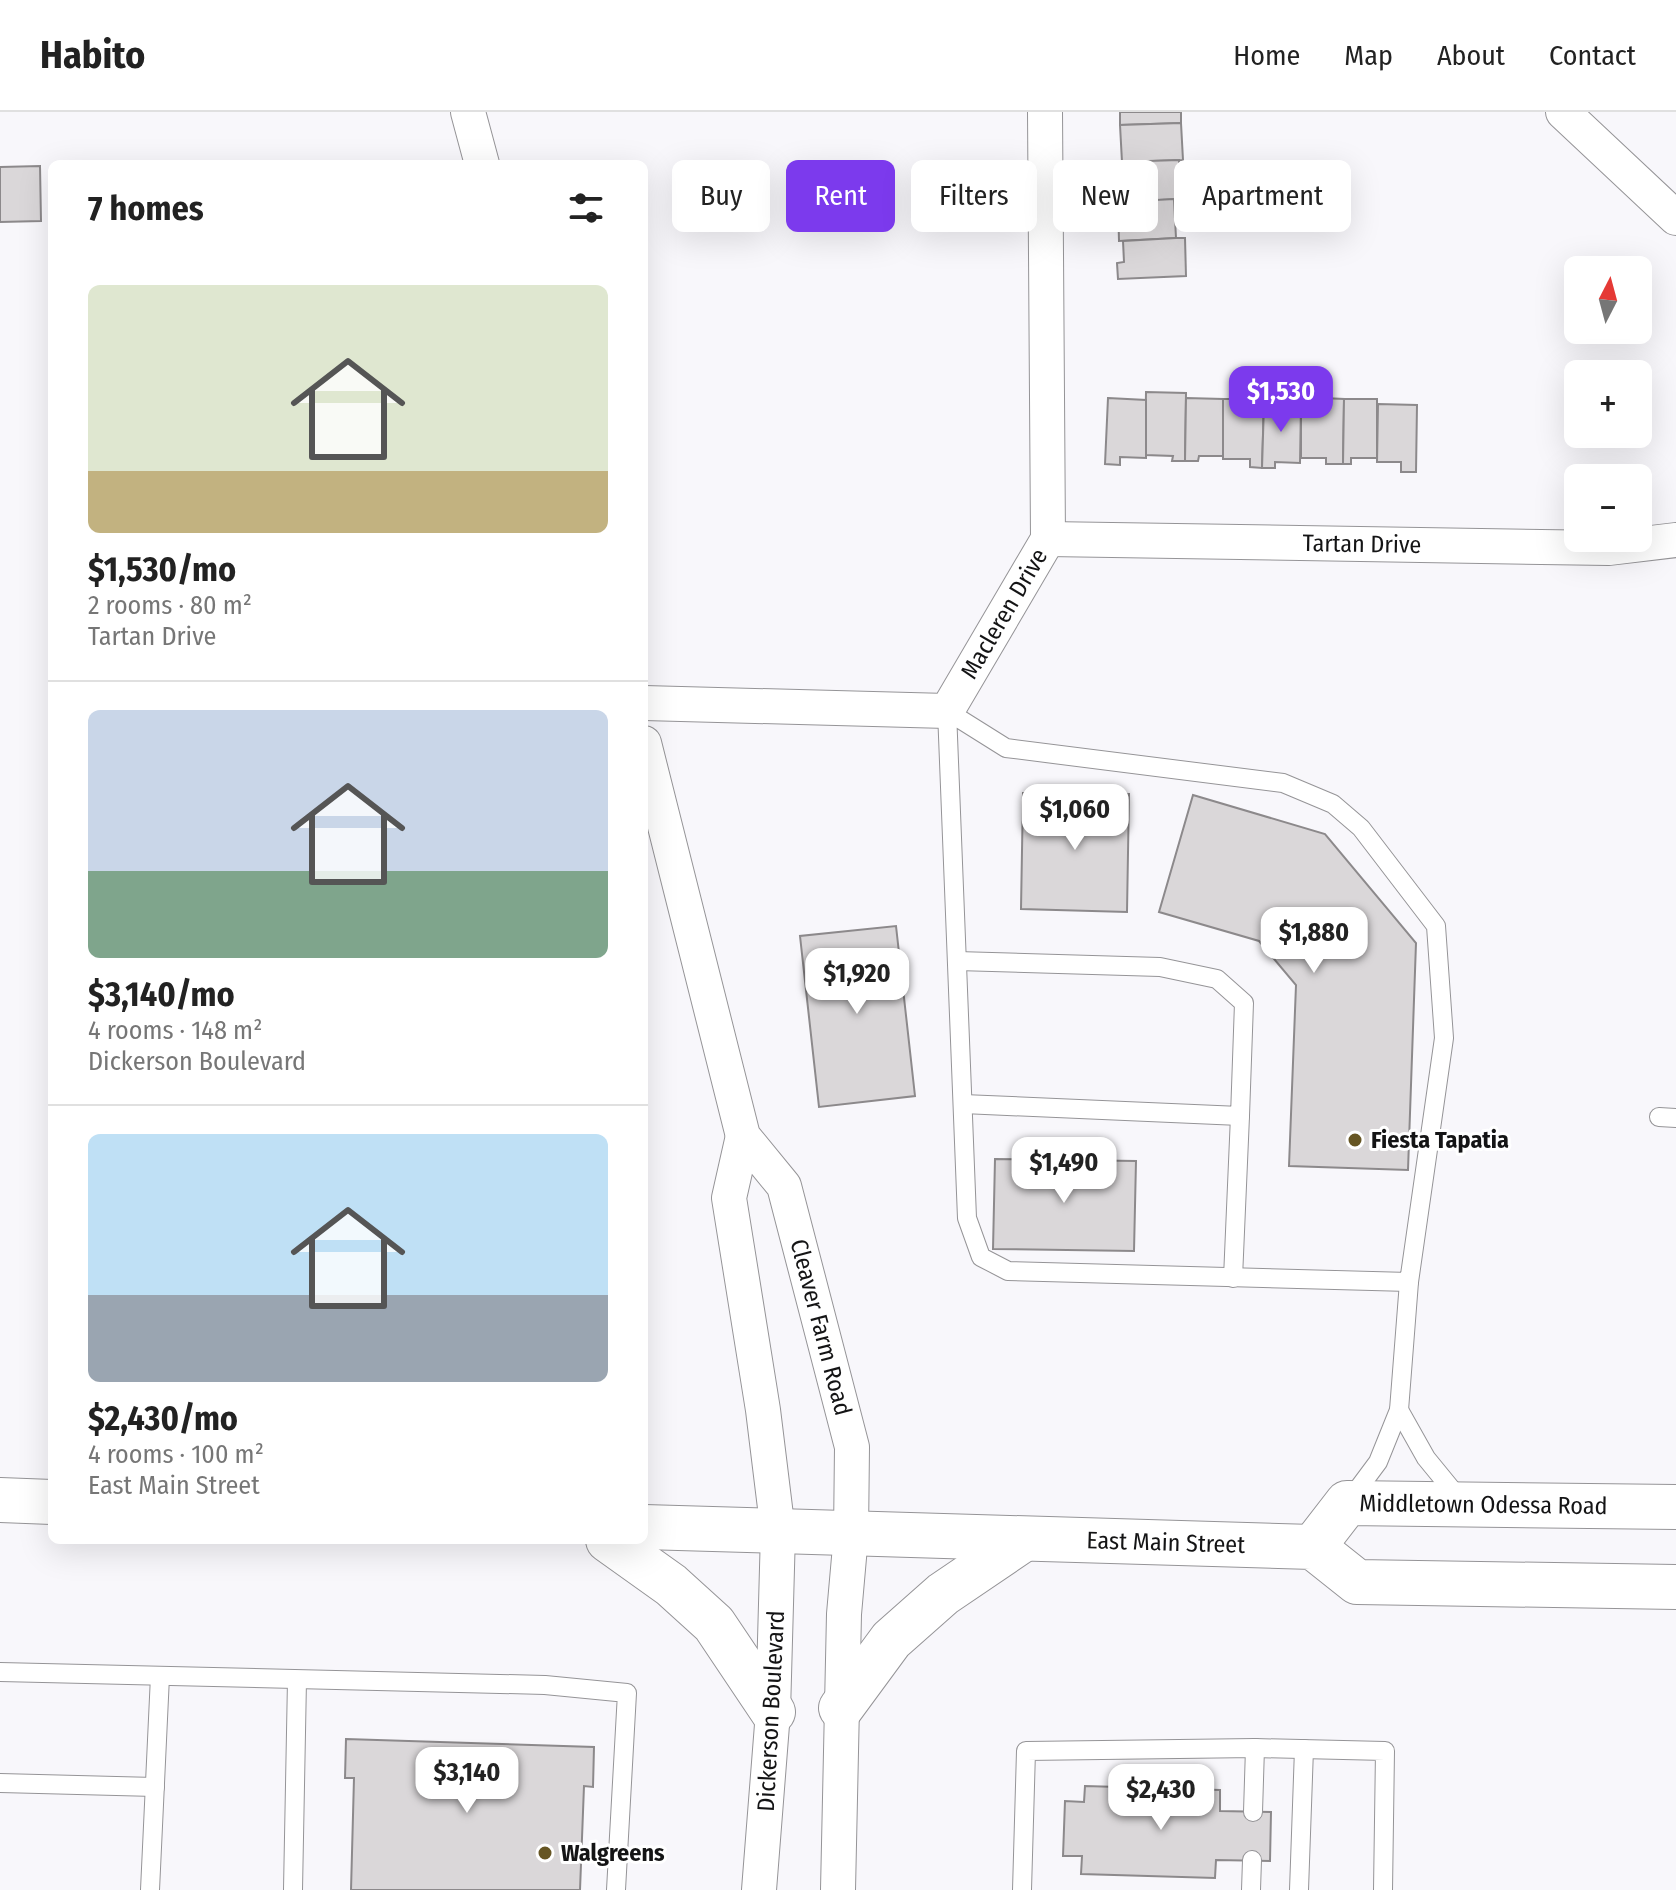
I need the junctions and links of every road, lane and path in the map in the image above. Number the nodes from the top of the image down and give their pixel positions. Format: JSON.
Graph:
{"nodes":[{"id":1,"x":468,"y":112,"type":"edge"},
{"id":2,"x":1045,"y":112,"type":"edge"},
{"id":3,"x":1563,"y":112,"type":"edge"},
{"id":4,"x":481,"y":160,"type":"edge"},
{"id":5,"x":1676,"y":218,"type":"edge"},
{"id":6,"x":1048,"y":539,"type":"junction"},
{"id":7,"x":1676,"y":540,"type":"edge"},
{"id":8,"x":648,"y":703,"type":"edge"},
{"id":9,"x":947,"y":711,"type":"junction"},
{"id":10,"x":648,"y":759,"type":"edge"},
{"id":11,"x":957,"y":961,"type":"junction"},
{"id":12,"x":963,"y":1104,"type":"junction"},
{"id":13,"x":1240,"y":1116,"type":"junction"},
{"id":14,"x":743,"y":1136,"type":"junction"},
{"id":15,"x":1233,"y":1278,"type":"junction"},
{"id":16,"x":1409,"y":1282,"type":"junction"},
{"id":17,"x":1399,"y":1410,"type":"junction"},
{"id":18,"x":0,"y":1500,"type":"edge"},
{"id":19,"x":48,"y":1502,"type":"edge"},
{"id":20,"x":1347,"y":1503,"type":"junction"},
{"id":21,"x":1464,"y":1504,"type":"junction"},
{"id":22,"x":1676,"y":1507,"type":"edge"},
{"id":23,"x":648,"y":1527,"type":"edge"},
{"id":24,"x":778,"y":1532,"type":"junction"},
{"id":25,"x":851,"y":1535,"type":"junction"},
{"id":26,"x":1024,"y":1539,"type":"junction"},
{"id":27,"x":614,"y":1544,"type":"edge"},
{"id":28,"x":1313,"y":1547,"type":"junction"},
{"id":29,"x":1676,"y":1587,"type":"edge"},
{"id":30,"x":0,"y":1672,"type":"edge"},
{"id":31,"x":160,"y":1676,"type":"junction"},
{"id":32,"x":297,"y":1680,"type":"junction"},
{"id":33,"x":841,"y":1708,"type":"junction"},
{"id":34,"x":773,"y":1712,"type":"junction"},
{"id":35,"x":1255,"y":1748,"type":"junction"},
{"id":36,"x":1304,"y":1749,"type":"junction"},
{"id":37,"x":0,"y":1783,"type":"edge"},
{"id":38,"x":155,"y":1787,"type":"junction"},
{"id":39,"x":1253,"y":1812,"type":"dead end"},
{"id":40,"x":1252,"y":1860,"type":"dead end"},
{"id":41,"x":150,"y":1890,"type":"edge"},
{"id":42,"x":293,"y":1890,"type":"edge"},
{"id":43,"x":616,"y":1890,"type":"edge"},
{"id":44,"x":759,"y":1890,"type":"edge"},
{"id":45,"x":838,"y":1890,"type":"edge"},
{"id":46,"x":1022,"y":1890,"type":"edge"},
{"id":47,"x":1251,"y":1890,"type":"edge"},
{"id":48,"x":1299,"y":1890,"type":"edge"},
{"id":49,"x":1383,"y":1890,"type":"edge"}],
"edges":[{"from":1,"to":4,"type":"street"},
{"from":2,"to":6,"type":"street","name":"Macleren Drive"},
{"from":3,"to":5,"type":"street"},
{"from":6,"to":7,"type":"street","name":"Tartan Drive"},
{"from":6,"to":9,"type":"street","name":"Macleren Drive"},
{"from":8,"to":9,"type":"street"},
{"from":9,"to":11,"type":"lane"},
{"from":9,"to":16,"type":"lane"},
{"from":10,"to":14,"type":"street","name":"Cleaver Farm Road"},
{"from":11,"to":12,"type":"lane"},
{"from":11,"to":13,"type":"lane"},
{"from":12,"to":13,"type":"lane"},
{"from":12,"to":15,"type":"lane"},
{"from":13,"to":15,"type":"lane"},
{"from":14,"to":24,"type":"street","name":"Cleaver Farm Road"},
{"from":14,"to":25,"type":"street","name":"Cleaver Farm Road"},
{"from":15,"to":16,"type":"lane"},
{"from":16,"to":17,"type":"lane"},
{"from":17,"to":20,"type":"lane"},
{"from":17,"to":21,"type":"lane"},
{"from":18,"to":19,"type":"main road"},
{"from":20,"to":21,"type":"main road","name":"Middletown Odessa Road"},
{"from":20,"to":28,"type":"main road","name":"Middletown Odessa Road"},
{"from":21,"to":22,"type":"main road","name":"Middletown Odessa Road"},
{"from":23,"to":24,"type":"main road","name":"East Main Street"},
{"from":24,"to":25,"type":"main road","name":"East Main Street"},
{"from":24,"to":34,"type":"street","name":"Dickerson Boulevard"},
{"from":25,"to":26,"type":"main road","name":"East Main Street"},
{"from":25,"to":33,"type":"street"},
{"from":26,"to":28,"type":"main road","name":"East Main Street"},
{"from":26,"to":33,"type":"main road"},
{"from":27,"to":34,"type":"main road"},
{"from":28,"to":29,"type":"main road"},
{"from":30,"to":31,"type":"lane"},
{"from":31,"to":32,"type":"lane"},
{"from":31,"to":38,"type":"lane"},
{"from":32,"to":42,"type":"lane"},
{"from":32,"to":43,"type":"lane"},
{"from":33,"to":45,"type":"street"},
{"from":34,"to":44,"type":"street","name":"Dickerson Boulevard"},
{"from":35,"to":36,"type":"lane"},
{"from":35,"to":39,"type":"lane"},
{"from":35,"to":46,"type":"lane"},
{"from":36,"to":48,"type":"lane"},
{"from":36,"to":49,"type":"lane"},
{"from":37,"to":38,"type":"lane"},
{"from":38,"to":41,"type":"lane"},
{"from":40,"to":47,"type":"lane"}]}
